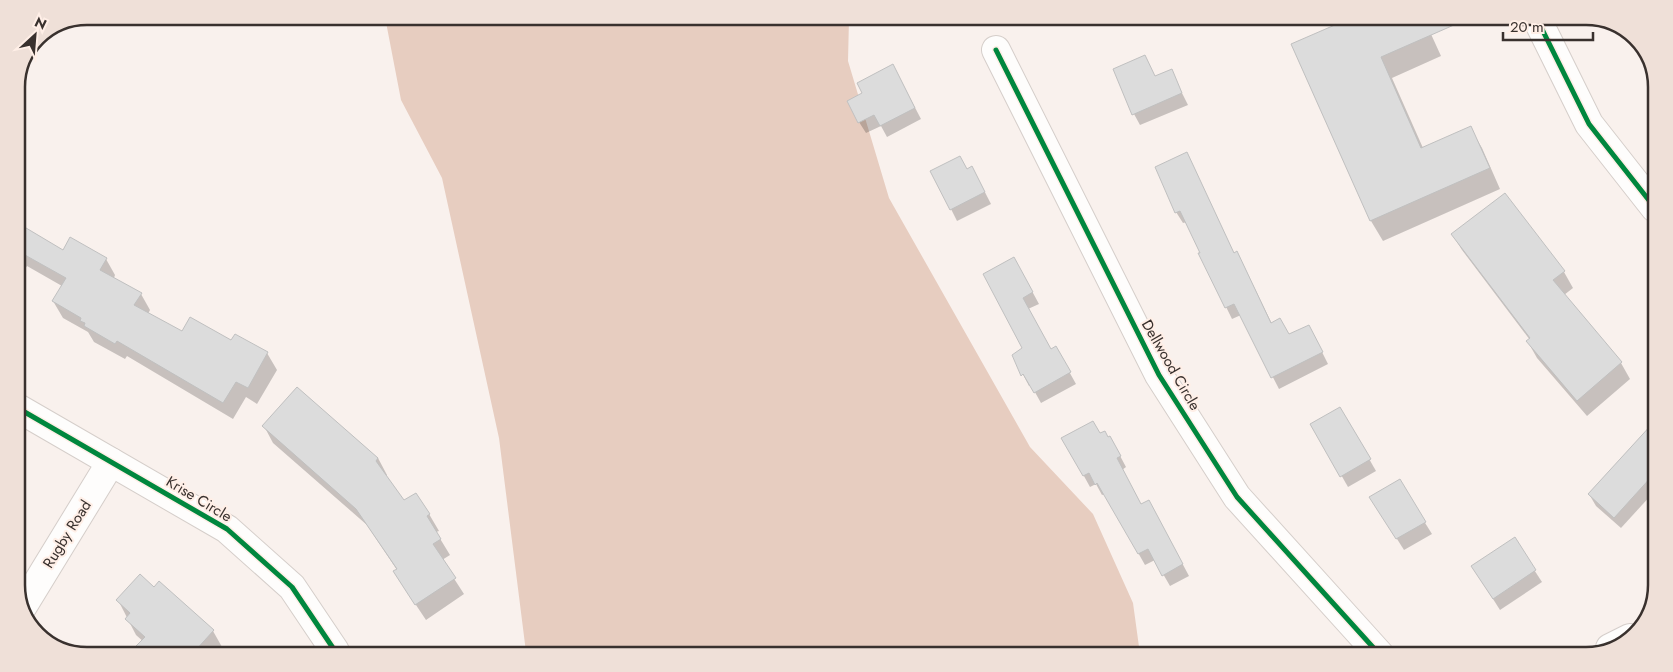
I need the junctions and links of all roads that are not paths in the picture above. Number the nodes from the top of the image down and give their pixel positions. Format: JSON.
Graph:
{"nodes":[{"id":1,"x":1540,"y":25,"type":"edge"},
{"id":2,"x":996,"y":50,"type":"dead end"},
{"id":3,"x":1648,"y":199,"type":"edge"},
{"id":4,"x":25,"y":412,"type":"edge"},
{"id":5,"x":112,"y":462,"type":"junction"},
{"id":6,"x":27,"y":599,"type":"edge"},
{"id":7,"x":332,"y":647,"type":"edge"},
{"id":8,"x":1373,"y":647,"type":"edge"}],
"edges":[{"from":1,"to":3,"type":"street"},
{"from":2,"to":8,"type":"street","name":"Dellwood Circle"},
{"from":4,"to":5,"type":"street","name":"Krise Circle"},
{"from":5,"to":6,"type":"street","name":"Rugby Road"},
{"from":5,"to":7,"type":"street","name":"Krise Circle"}]}
